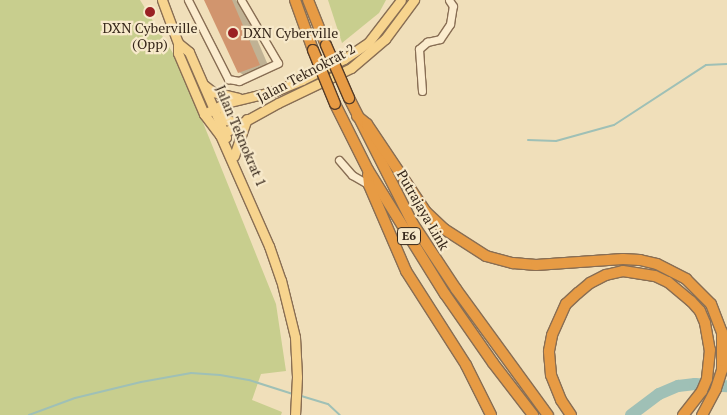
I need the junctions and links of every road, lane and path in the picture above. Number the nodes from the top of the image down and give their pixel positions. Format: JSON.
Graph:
{"nodes":[{"id":1,"x":162,"y":0,"type":"edge"},
{"id":2,"x":188,"y":0,"type":"edge"},
{"id":3,"x":242,"y":0,"type":"edge"},
{"id":4,"x":295,"y":0,"type":"edge"},
{"id":5,"x":308,"y":0,"type":"edge"},
{"id":6,"x":401,"y":0,"type":"edge"},
{"id":7,"x":414,"y":0,"type":"edge"},
{"id":8,"x":449,"y":0,"type":"edge"},
{"id":9,"x":178,"y":43,"type":"junction"},
{"id":10,"x":204,"y":85,"type":"junction"},
{"id":11,"x":422,"y":91,"type":"dead end"},
{"id":12,"x":245,"y":99,"type":"junction"},
{"id":13,"x":226,"y":103,"type":"junction"},
{"id":14,"x":215,"y":110,"type":"junction"},
{"id":15,"x":204,"y":114,"type":"junction"},
{"id":16,"x":357,"y":116,"type":"junction"},
{"id":17,"x":243,"y":121,"type":"junction"},
{"id":18,"x":222,"y":134,"type":"junction"},
{"id":19,"x":234,"y":156,"type":"junction"},
{"id":20,"x":339,"y":160,"type":"dead end"},
{"id":21,"x":368,"y":170,"type":"junction"},
{"id":22,"x":369,"y":185,"type":"junction"},
{"id":23,"x":269,"y":246,"type":"junction"},
{"id":24,"x":295,"y":415,"type":"edge"},
{"id":25,"x":491,"y":415,"type":"edge"},
{"id":26,"x":533,"y":415,"type":"edge"},
{"id":27,"x":548,"y":415,"type":"edge"},
{"id":28,"x":571,"y":415,"type":"edge"},
{"id":29,"x":683,"y":415,"type":"edge"},
{"id":30,"x":702,"y":415,"type":"edge"}],
"edges":[{"from":1,"to":9,"type":"main road","name":"Jalan Teknokrat 1"},
{"from":2,"to":3,"type":"lane"},
{"from":4,"to":21,"type":"highway","name":"Putrajaya Link","number":"E6","bridge":true},
{"from":5,"to":16,"type":"highway","name":"Putrajaya Link","number":"E6","bridge":true},
{"from":6,"to":12,"type":"main road","name":"Jalan Teknokrat 2"},
{"from":7,"to":17,"type":"main road","name":"Jalan Teknokrat 2"},
{"from":8,"to":11,"type":"lane"},
{"from":9,"to":10,"type":"main road","name":"Jalan Teknokrat 1"},
{"from":9,"to":15,"type":"main road","name":"Jalan Teknokrat 1"},
{"from":10,"to":12,"type":"main road"},
{"from":10,"to":14,"type":"main road","name":"Jalan Teknokrat 1"},
{"from":12,"to":13,"type":"main road","name":"Jalan Teknokrat 2"},
{"from":13,"to":14,"type":"main road","name":"Jalan Teknokrat 2"},
{"from":13,"to":17,"type":"main road"},
{"from":14,"to":15,"type":"main road","name":"Jalan Teknokrat 2"},
{"from":14,"to":18,"type":"main road","name":"Jalan Teknokrat 1"},
{"from":15,"to":18,"type":"main road","name":"Jalan Teknokrat 1"},
{"from":16,"to":27,"type":"highway","name":"Putrajaya Link","number":"E6"},
{"from":16,"to":30,"type":"highway"},
{"from":17,"to":18,"type":"main road","name":"Jalan Teknokrat 2"},
{"from":17,"to":19,"type":"main road"},
{"from":18,"to":19,"type":"main road","name":"Jalan Teknokrat 1"},
{"from":18,"to":23,"type":"main road","name":"Jalan Teknokrat 1"},
{"from":19,"to":23,"type":"main road","name":"Jalan Teknokrat 1"},
{"from":20,"to":22,"type":"lane"},
{"from":21,"to":22,"type":"highway"},
{"from":21,"to":26,"type":"highway","name":"Putrajaya Link","number":"E6"},
{"from":22,"to":25,"type":"highway"},
{"from":23,"to":24,"type":"main road","name":"Jalan Teknokrat 1"},
{"from":28,"to":29,"type":"highway"}]}
